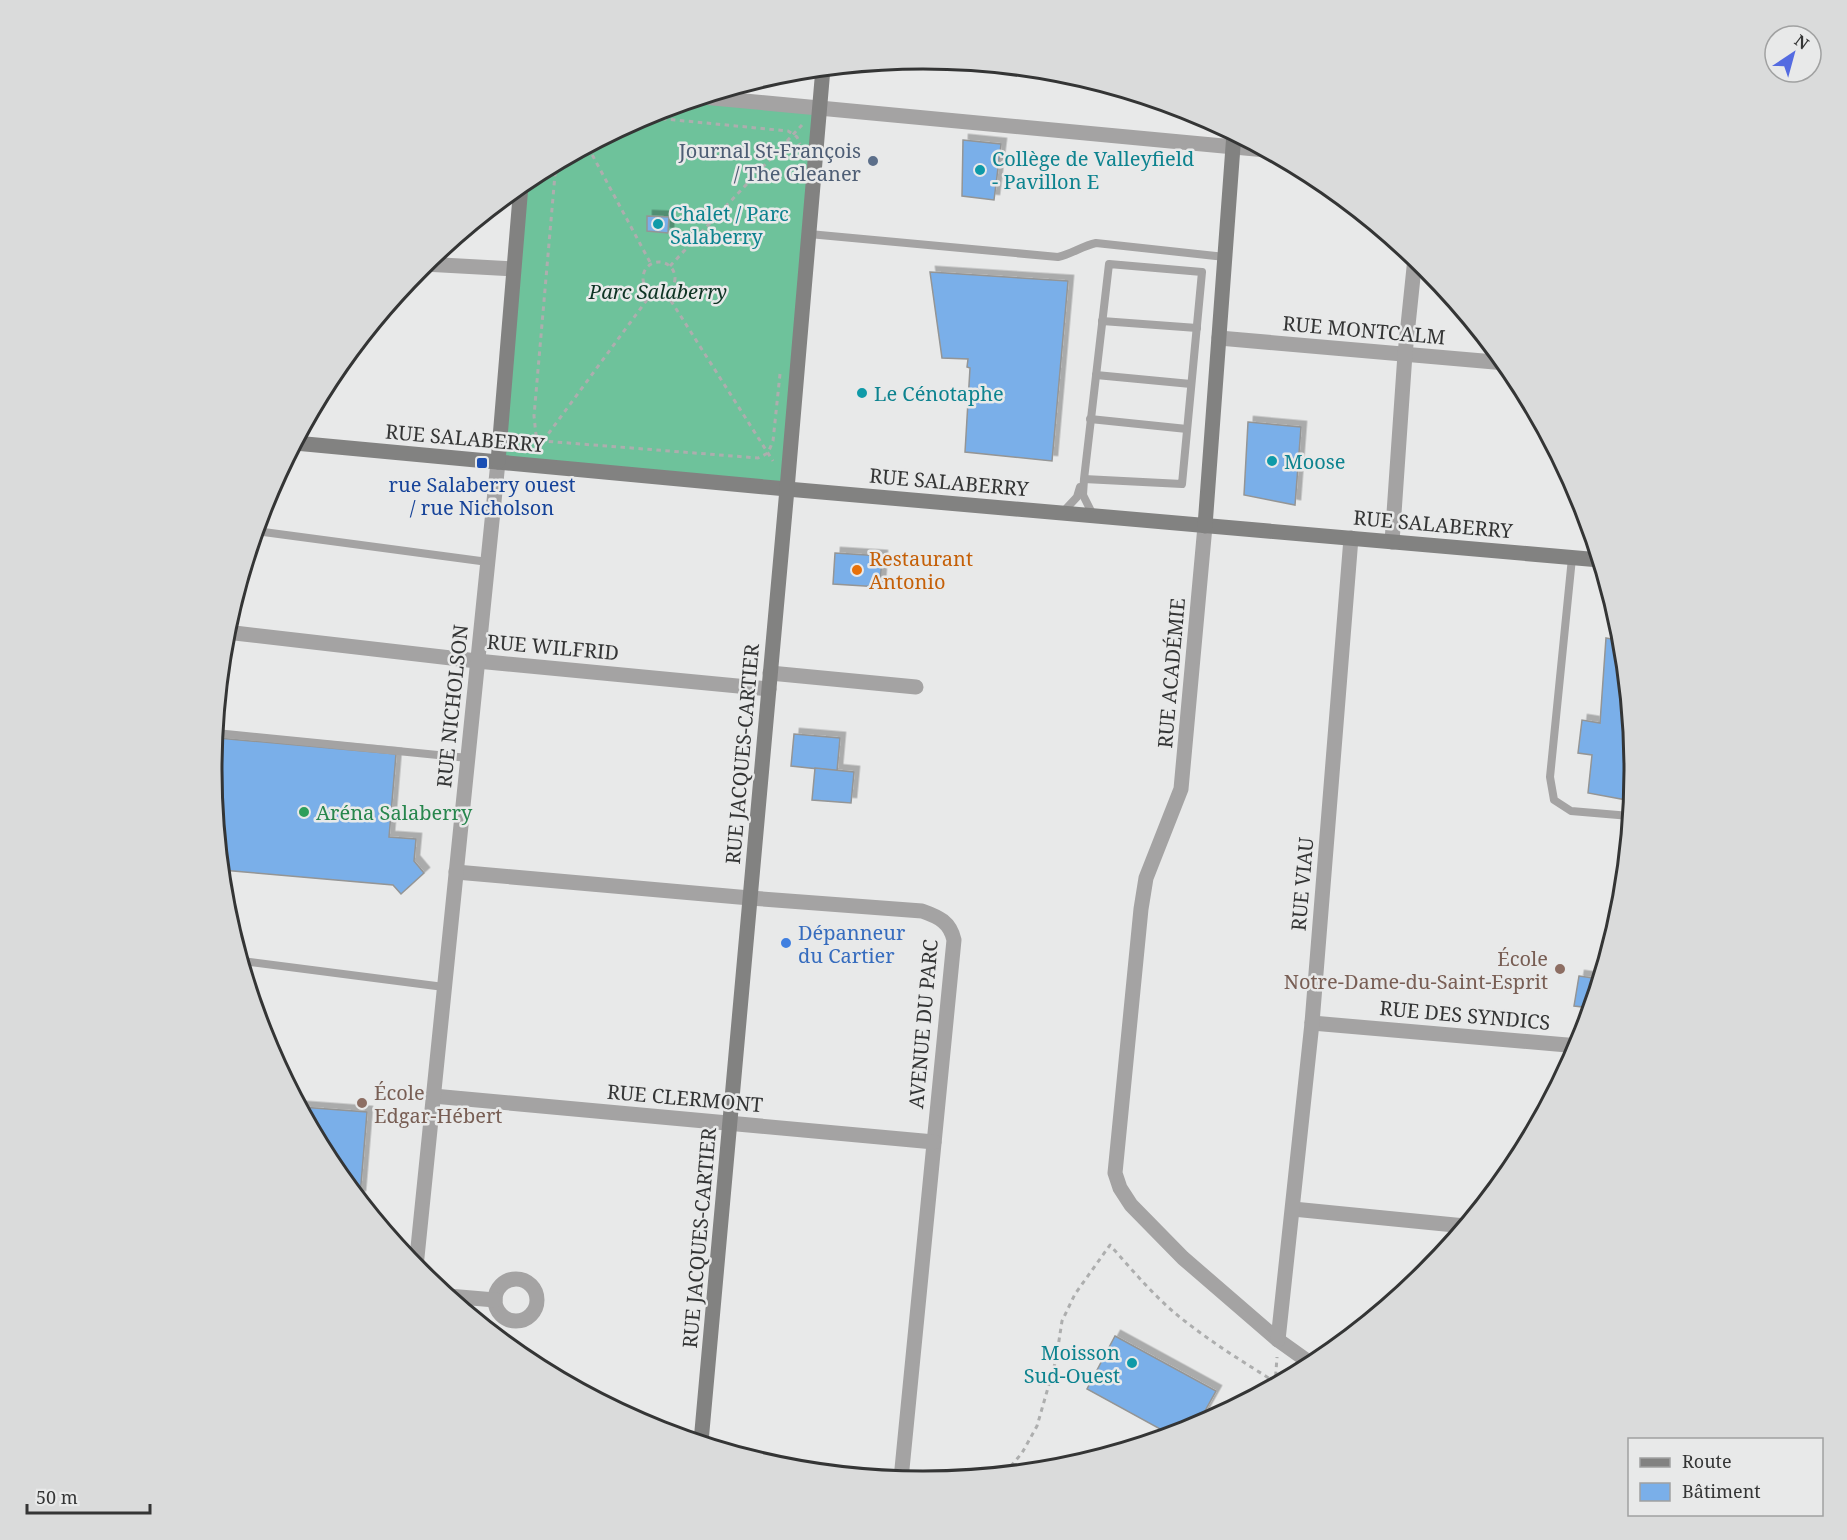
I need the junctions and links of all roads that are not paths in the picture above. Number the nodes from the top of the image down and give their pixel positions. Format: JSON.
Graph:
{"nodes":[{"id":1,"x":822,"y":77,"type":"edge"},
{"id":2,"x":722,"y":99,"type":"edge"},
{"id":3,"x":819,"y":108,"type":"junction"},
{"id":4,"x":1232,"y":140,"type":"edge"},
{"id":5,"x":1233,"y":140,"type":"edge"},
{"id":6,"x":520,"y":197,"type":"edge"},
{"id":7,"x":809,"y":234,"type":"junction"},
{"id":8,"x":1225,"y":257,"type":"junction"},
{"id":9,"x":438,"y":265,"type":"edge"},
{"id":10,"x":514,"y":269,"type":"junction"},
{"id":11,"x":1414,"y":269,"type":"edge"},
{"id":12,"x":1102,"y":321,"type":"junction"},
{"id":13,"x":1197,"y":328,"type":"junction"},
{"id":14,"x":1219,"y":338,"type":"junction"},
{"id":15,"x":1405,"y":354,"type":"junction"},
{"id":16,"x":1493,"y":362,"type":"edge"},
{"id":17,"x":1096,"y":375,"type":"junction"},
{"id":18,"x":1191,"y":384,"type":"junction"},
{"id":19,"x":1090,"y":419,"type":"junction"},
{"id":20,"x":1187,"y":429,"type":"junction"},
{"id":21,"x":303,"y":444,"type":"edge"},
{"id":22,"x":498,"y":462,"type":"junction"},
{"id":23,"x":1083,"y":478,"type":"junction"},
{"id":24,"x":787,"y":489,"type":"junction"},
{"id":25,"x":1061,"y":513,"type":"junction"},
{"id":26,"x":1094,"y":516,"type":"junction"},
{"id":27,"x":1205,"y":526,"type":"junction"},
{"id":28,"x":265,"y":532,"type":"edge"},
{"id":29,"x":1351,"y":538,"type":"junction"},
{"id":30,"x":1392,"y":542,"type":"junction"},
{"id":31,"x":1572,"y":558,"type":"junction"},
{"id":32,"x":1592,"y":559,"type":"edge"},
{"id":33,"x":488,"y":562,"type":"junction"},
{"id":34,"x":236,"y":633,"type":"edge"},
{"id":35,"x":477,"y":661,"type":"junction"},
{"id":36,"x":770,"y":681,"type":"junction"},
{"id":37,"x":915,"y":687,"type":"dead end"},
{"id":38,"x":224,"y":734,"type":"edge"},
{"id":39,"x":468,"y":758,"type":"junction"},
{"id":40,"x":1623,"y":815,"type":"edge"},
{"id":41,"x":456,"y":872,"type":"junction"},
{"id":42,"x":750,"y":898,"type":"junction"},
{"id":43,"x":249,"y":962,"type":"edge"},
{"id":44,"x":444,"y":987,"type":"junction"},
{"id":45,"x":1312,"y":1023,"type":"junction"},
{"id":46,"x":1568,"y":1045,"type":"edge"},
{"id":47,"x":434,"y":1096,"type":"junction"},
{"id":48,"x":730,"y":1123,"type":"junction"},
{"id":49,"x":934,"y":1142,"type":"junction"},
{"id":50,"x":1293,"y":1209,"type":"junction"},
{"id":51,"x":1457,"y":1225,"type":"edge"},
{"id":52,"x":417,"y":1255,"type":"edge"},
{"id":53,"x":461,"y":1297,"type":"edge"},
{"id":54,"x":495,"y":1300,"type":"dead end"},
{"id":55,"x":1278,"y":1340,"type":"junction"},
{"id":56,"x":1304,"y":1359,"type":"edge"},
{"id":57,"x":702,"y":1435,"type":"edge"},
{"id":58,"x":901,"y":1470,"type":"edge"}],
"edges":[{"from":1,"to":3,"type":"street","name":"RUE JACQUES-CARTIER"},
{"from":2,"to":3,"type":"street"},
{"from":3,"to":4,"type":"street"},
{"from":3,"to":7,"type":"street","name":"RUE JACQUES-CARTIER"},
{"from":5,"to":8,"type":"street","name":"RUE ACADÉMIE"},
{"from":6,"to":10,"type":"street","name":"RUE NICHOLSON"},
{"from":7,"to":8,"type":"lane"},
{"from":7,"to":24,"type":"street","name":"RUE JACQUES-CARTIER"},
{"from":8,"to":14,"type":"street","name":"RUE ACADÉMIE"},
{"from":9,"to":10,"type":"street"},
{"from":10,"to":22,"type":"street","name":"RUE NICHOLSON"},
{"from":11,"to":15,"type":"street"},
{"from":12,"to":13,"type":"lane"},
{"from":12,"to":13,"type":"lane"},
{"from":12,"to":17,"type":"lane"},
{"from":13,"to":18,"type":"lane"},
{"from":14,"to":15,"type":"street","name":"RUE MONTCALM"},
{"from":14,"to":27,"type":"street","name":"RUE ACADÉMIE"},
{"from":15,"to":16,"type":"street","name":"RUE MONTCALM"},
{"from":15,"to":30,"type":"street"},
{"from":17,"to":18,"type":"lane"},
{"from":17,"to":19,"type":"lane"},
{"from":18,"to":20,"type":"lane"},
{"from":19,"to":20,"type":"lane"},
{"from":19,"to":23,"type":"lane"},
{"from":20,"to":23,"type":"lane"},
{"from":21,"to":22,"type":"street","name":"RUE SALABERRY"},
{"from":22,"to":24,"type":"street","name":"RUE SALABERRY"},
{"from":22,"to":33,"type":"street","name":"RUE NICHOLSON"},
{"from":23,"to":25,"type":"lane"},
{"from":23,"to":26,"type":"lane"},
{"from":24,"to":25,"type":"street","name":"RUE SALABERRY"},
{"from":24,"to":36,"type":"street","name":"RUE JACQUES-CARTIER"},
{"from":25,"to":26,"type":"street","name":"RUE SALABERRY"},
{"from":26,"to":27,"type":"street","name":"RUE SALABERRY"},
{"from":27,"to":29,"type":"street","name":"RUE SALABERRY"},
{"from":27,"to":55,"type":"street","name":"RUE ACADÉMIE"},
{"from":28,"to":33,"type":"lane"},
{"from":29,"to":30,"type":"street","name":"RUE SALABERRY"},
{"from":29,"to":45,"type":"street","name":"RUE VIAU"},
{"from":30,"to":31,"type":"street","name":"RUE SALABERRY"},
{"from":31,"to":32,"type":"street","name":"RUE SALABERRY"},
{"from":31,"to":40,"type":"lane"},
{"from":33,"to":35,"type":"street","name":"RUE NICHOLSON"},
{"from":34,"to":35,"type":"street","name":"RUE WILFRID"},
{"from":35,"to":36,"type":"street","name":"RUE WILFRID"},
{"from":35,"to":39,"type":"street","name":"RUE NICHOLSON"},
{"from":36,"to":37,"type":"street","name":"RUE WILFRID"},
{"from":36,"to":42,"type":"street","name":"RUE JACQUES-CARTIER"},
{"from":38,"to":39,"type":"lane"},
{"from":39,"to":41,"type":"street","name":"RUE NICHOLSON"},
{"from":41,"to":42,"type":"street","name":"AVENUE DU PARC"},
{"from":41,"to":44,"type":"street","name":"RUE NICHOLSON"},
{"from":42,"to":48,"type":"street","name":"RUE JACQUES-CARTIER"},
{"from":42,"to":49,"type":"street","name":"AVENUE DU PARC"},
{"from":43,"to":44,"type":"lane"},
{"from":44,"to":47,"type":"street","name":"RUE NICHOLSON"},
{"from":45,"to":46,"type":"street","name":"RUE DES SYNDICS"},
{"from":45,"to":50,"type":"street","name":"RUE VIAU"},
{"from":47,"to":48,"type":"street","name":"RUE CLERMONT"},
{"from":47,"to":52,"type":"street","name":"RUE NICHOLSON"},
{"from":48,"to":49,"type":"street","name":"RUE CLERMONT"},
{"from":48,"to":57,"type":"street","name":"RUE JACQUES-CARTIER"},
{"from":49,"to":58,"type":"street","name":"AVENUE DU PARC"},
{"from":50,"to":51,"type":"street"},
{"from":50,"to":55,"type":"street","name":"RUE VIAU"},
{"from":53,"to":54,"type":"street"},
{"from":55,"to":56,"type":"street","name":"RUE ACADÉMIE"}]}
